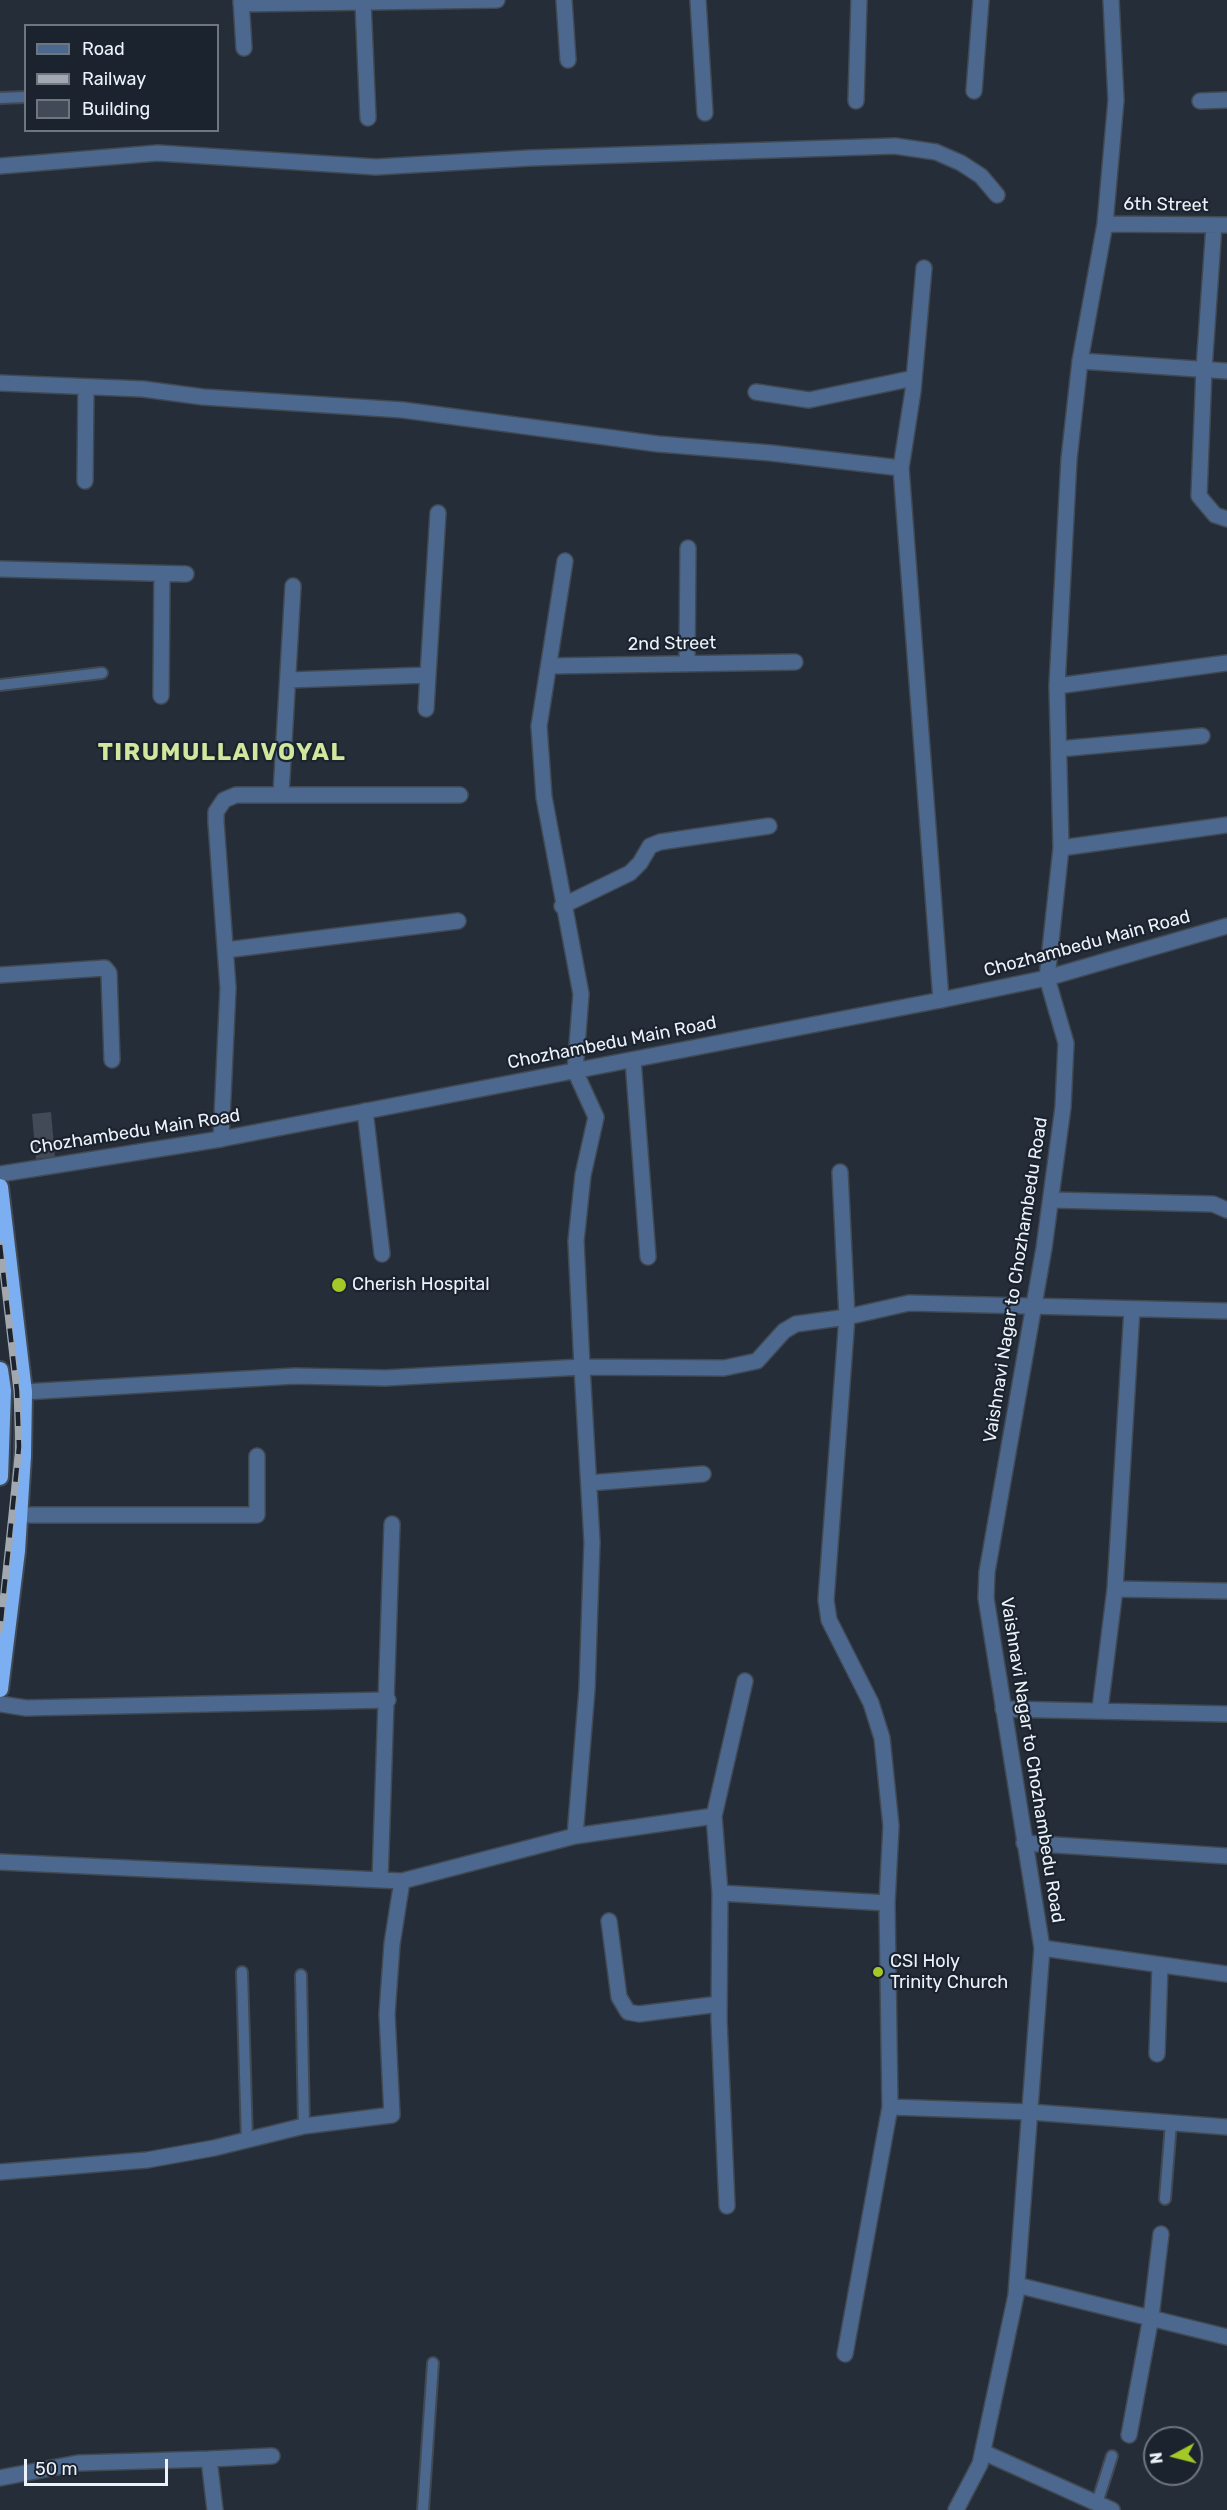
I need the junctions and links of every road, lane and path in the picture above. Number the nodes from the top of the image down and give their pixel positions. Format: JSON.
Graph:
{"nodes":[{"id":1,"x":497,"y":0,"type":"edge"},
{"id":2,"x":564,"y":0,"type":"edge"},
{"id":3,"x":698,"y":0,"type":"edge"},
{"id":4,"x":859,"y":0,"type":"edge"},
{"id":5,"x":981,"y":0,"type":"edge"},
{"id":6,"x":1110,"y":0,"type":"edge"},
{"id":7,"x":241,"y":2,"type":"edge"},
{"id":8,"x":363,"y":2,"type":"junction"},
{"id":9,"x":244,"y":48,"type":"dead end"},
{"id":10,"x":568,"y":60,"type":"dead end"},
{"id":11,"x":974,"y":91,"type":"dead end"},
{"id":12,"x":24,"y":97,"type":"edge"},
{"id":13,"x":0,"y":98,"type":"edge"},
{"id":14,"x":1227,"y":100,"type":"edge"},
{"id":15,"x":856,"y":101,"type":"dead end"},
{"id":16,"x":1200,"y":101,"type":"dead end"},
{"id":17,"x":705,"y":113,"type":"dead end"},
{"id":18,"x":368,"y":118,"type":"dead end"},
{"id":19,"x":0,"y":166,"type":"edge"},
{"id":20,"x":997,"y":195,"type":"dead end"},
{"id":21,"x":1105,"y":224,"type":"junction"},
{"id":22,"x":1220,"y":225,"type":"edge"},
{"id":23,"x":924,"y":268,"type":"dead end"},
{"id":24,"x":1080,"y":361,"type":"junction"},
{"id":25,"x":1204,"y":369,"type":"junction"},
{"id":26,"x":1227,"y":371,"type":"edge"},
{"id":27,"x":914,"y":378,"type":"junction"},
{"id":28,"x":0,"y":383,"type":"edge"},
{"id":29,"x":86,"y":387,"type":"junction"},
{"id":30,"x":756,"y":392,"type":"dead end"},
{"id":31,"x":901,"y":468,"type":"junction"},
{"id":32,"x":85,"y":481,"type":"dead end"},
{"id":33,"x":438,"y":513,"type":"dead end"},
{"id":34,"x":1227,"y":519,"type":"edge"},
{"id":35,"x":688,"y":548,"type":"dead end"},
{"id":36,"x":565,"y":561,"type":"dead end"},
{"id":37,"x":0,"y":569,"type":"edge"},
{"id":38,"x":162,"y":574,"type":"junction"},
{"id":39,"x":186,"y":574,"type":"dead end"},
{"id":40,"x":293,"y":586,"type":"dead end"},
{"id":41,"x":687,"y":662,"type":"junction"},
{"id":42,"x":795,"y":662,"type":"dead end"},
{"id":43,"x":1227,"y":663,"type":"edge"},
{"id":44,"x":549,"y":666,"type":"junction"},
{"id":45,"x":102,"y":674,"type":"dead end"},
{"id":46,"x":428,"y":675,"type":"junction"},
{"id":47,"x":289,"y":680,"type":"junction"},
{"id":48,"x":0,"y":685,"type":"edge"},
{"id":49,"x":1057,"y":686,"type":"junction"},
{"id":50,"x":161,"y":696,"type":"dead end"},
{"id":51,"x":426,"y":709,"type":"dead end"},
{"id":52,"x":1202,"y":736,"type":"dead end"},
{"id":53,"x":1059,"y":749,"type":"junction"},
{"id":54,"x":281,"y":794,"type":"junction"},
{"id":55,"x":460,"y":795,"type":"dead end"},
{"id":56,"x":1227,"y":825,"type":"edge"},
{"id":57,"x":770,"y":826,"type":"dead end"},
{"id":58,"x":1061,"y":848,"type":"junction"},
{"id":59,"x":562,"y":906,"type":"junction"},
{"id":60,"x":458,"y":921,"type":"dead end"},
{"id":61,"x":1227,"y":926,"type":"edge"},
{"id":62,"x":226,"y":950,"type":"junction"},
{"id":63,"x":0,"y":975,"type":"edge"},
{"id":64,"x":1047,"y":978,"type":"junction"},
{"id":65,"x":941,"y":1000,"type":"junction"},
{"id":66,"x":112,"y":1060,"type":"dead end"},
{"id":67,"x":633,"y":1060,"type":"junction"},
{"id":68,"x":575,"y":1071,"type":"junction"},
{"id":69,"x":365,"y":1111,"type":"junction"},
{"id":70,"x":221,"y":1139,"type":"junction"},
{"id":71,"x":840,"y":1172,"type":"dead end"},
{"id":72,"x":0,"y":1174,"type":"edge"},
{"id":73,"x":0,"y":1187,"type":"edge"},
{"id":74,"x":1051,"y":1200,"type":"junction"},
{"id":75,"x":1227,"y":1210,"type":"edge"},
{"id":76,"x":382,"y":1254,"type":"dead end"},
{"id":77,"x":648,"y":1257,"type":"dead end"},
{"id":78,"x":5,"y":1267,"type":"edge"},
{"id":79,"x":1033,"y":1305,"type":"junction"},
{"id":80,"x":1132,"y":1309,"type":"junction"},
{"id":81,"x":1227,"y":1311,"type":"edge"},
{"id":82,"x":847,"y":1317,"type":"junction"},
{"id":83,"x":582,"y":1367,"type":"junction"},
{"id":84,"x":0,"y":1370,"type":"edge"},
{"id":85,"x":24,"y":1392,"type":"junction"},
{"id":86,"x":257,"y":1456,"type":"dead end"},
{"id":87,"x":703,"y":1474,"type":"dead end"},
{"id":88,"x":0,"y":1477,"type":"edge"},
{"id":89,"x":589,"y":1483,"type":"junction"},
{"id":90,"x":19,"y":1515,"type":"junction"},
{"id":91,"x":392,"y":1524,"type":"dead end"},
{"id":92,"x":1115,"y":1589,"type":"junction"},
{"id":93,"x":1227,"y":1591,"type":"edge"},
{"id":94,"x":745,"y":1681,"type":"dead end"},
{"id":95,"x":0,"y":1689,"type":"edge"},
{"id":96,"x":388,"y":1700,"type":"junction"},
{"id":97,"x":0,"y":1704,"type":"edge"},
{"id":98,"x":1003,"y":1709,"type":"junction"},
{"id":99,"x":1100,"y":1710,"type":"junction"},
{"id":100,"x":1227,"y":1714,"type":"edge"},
{"id":101,"x":714,"y":1816,"type":"junction"},
{"id":102,"x":575,"y":1836,"type":"junction"},
{"id":103,"x":1024,"y":1843,"type":"junction"},
{"id":104,"x":1227,"y":1856,"type":"edge"},
{"id":105,"x":0,"y":1862,"type":"edge"},
{"id":106,"x":380,"y":1880,"type":"junction"},
{"id":107,"x":402,"y":1881,"type":"junction"},
{"id":108,"x":720,"y":1893,"type":"junction"},
{"id":109,"x":887,"y":1904,"type":"junction"},
{"id":110,"x":609,"y":1921,"type":"dead end"},
{"id":111,"x":1042,"y":1948,"type":"junction"},
{"id":112,"x":1160,"y":1965,"type":"junction"},
{"id":113,"x":243,"y":1972,"type":"dead end"},
{"id":114,"x":1227,"y":1974,"type":"edge"},
{"id":115,"x":301,"y":1976,"type":"dead end"},
{"id":116,"x":719,"y":2004,"type":"junction"},
{"id":117,"x":1157,"y":2054,"type":"dead end"},
{"id":118,"x":890,"y":2107,"type":"junction"},
{"id":119,"x":1030,"y":2112,"type":"junction"},
{"id":120,"x":1170,"y":2123,"type":"junction"},
{"id":121,"x":304,"y":2127,"type":"junction"},
{"id":122,"x":1227,"y":2127,"type":"edge"},
{"id":123,"x":247,"y":2140,"type":"junction"},
{"id":124,"x":0,"y":2172,"type":"edge"},
{"id":125,"x":1164,"y":2199,"type":"dead end"},
{"id":126,"x":727,"y":2206,"type":"dead end"},
{"id":127,"x":1161,"y":2234,"type":"dead end"},
{"id":128,"x":1017,"y":2285,"type":"junction"},
{"id":129,"x":1151,"y":2317,"type":"junction"},
{"id":130,"x":1227,"y":2337,"type":"edge"},
{"id":131,"x":844,"y":2354,"type":"dead end"},
{"id":132,"x":433,"y":2363,"type":"dead end"},
{"id":133,"x":1129,"y":2435,"type":"dead end"},
{"id":134,"x":983,"y":2452,"type":"junction"},
{"id":135,"x":272,"y":2456,"type":"dead end"},
{"id":136,"x":1112,"y":2456,"type":"dead end"},
{"id":137,"x":209,"y":2459,"type":"junction"},
{"id":138,"x":0,"y":2478,"type":"edge"},
{"id":139,"x":1097,"y":2503,"type":"junction"},
{"id":140,"x":215,"y":2510,"type":"edge"},
{"id":141,"x":423,"y":2510,"type":"edge"},
{"id":142,"x":956,"y":2510,"type":"edge"},
{"id":143,"x":1112,"y":2510,"type":"edge"}],
"edges":[{"from":1,"to":8,"type":"street"},
{"from":2,"to":10,"type":"street"},
{"from":3,"to":17,"type":"street"},
{"from":4,"to":15,"type":"street"},
{"from":5,"to":11,"type":"street"},
{"from":6,"to":21,"type":"street"},
{"from":7,"to":8,"type":"street"},
{"from":7,"to":9,"type":"street"},
{"from":8,"to":18,"type":"street"},
{"from":12,"to":13,"type":"lane"},
{"from":14,"to":16,"type":"street"},
{"from":19,"to":20,"type":"street"},
{"from":21,"to":22,"type":"street","name":"6th Street"},
{"from":21,"to":24,"type":"street"},
{"from":22,"to":25,"type":"street"},
{"from":23,"to":27,"type":"street"},
{"from":24,"to":25,"type":"street"},
{"from":24,"to":49,"type":"street"},
{"from":25,"to":26,"type":"street"},
{"from":25,"to":34,"type":"street"},
{"from":27,"to":30,"type":"street"},
{"from":27,"to":31,"type":"street"},
{"from":28,"to":29,"type":"street"},
{"from":29,"to":31,"type":"street"},
{"from":29,"to":32,"type":"street"},
{"from":31,"to":65,"type":"street"},
{"from":33,"to":46,"type":"street"},
{"from":35,"to":41,"type":"street"},
{"from":36,"to":44,"type":"street"},
{"from":37,"to":38,"type":"street"},
{"from":38,"to":39,"type":"street"},
{"from":38,"to":50,"type":"street"},
{"from":40,"to":47,"type":"street"},
{"from":41,"to":42,"type":"street","name":"2nd Street"},
{"from":41,"to":44,"type":"street","name":"2nd Street"},
{"from":43,"to":49,"type":"street"},
{"from":44,"to":59,"type":"street"},
{"from":45,"to":48,"type":"lane"},
{"from":46,"to":47,"type":"street"},
{"from":46,"to":51,"type":"street"},
{"from":47,"to":54,"type":"street"},
{"from":49,"to":53,"type":"street"},
{"from":52,"to":53,"type":"street"},
{"from":53,"to":58,"type":"street"},
{"from":54,"to":55,"type":"street"},
{"from":54,"to":62,"type":"street"},
{"from":56,"to":58,"type":"street"},
{"from":57,"to":59,"type":"street"},
{"from":58,"to":64,"type":"street"},
{"from":59,"to":68,"type":"street"},
{"from":60,"to":62,"type":"street"},
{"from":61,"to":64,"type":"street","name":"Chozhambedu Main Road"},
{"from":62,"to":70,"type":"street"},
{"from":63,"to":66,"type":"street"},
{"from":64,"to":65,"type":"street","name":"Chozhambedu Main Road"},
{"from":64,"to":74,"type":"street","name":"Vaishnavi Nagar to Chozhambedu Road"},
{"from":65,"to":67,"type":"street","name":"Chozhambedu Main Road"},
{"from":67,"to":68,"type":"street","name":"Chozhambedu Main Road"},
{"from":67,"to":77,"type":"street"},
{"from":68,"to":69,"type":"street","name":"Chozhambedu Main Road"},
{"from":68,"to":83,"type":"street"},
{"from":69,"to":70,"type":"street","name":"Chozhambedu Main Road"},
{"from":69,"to":76,"type":"street"},
{"from":70,"to":72,"type":"street","name":"Chozhambedu Main Road"},
{"from":71,"to":82,"type":"street"},
{"from":73,"to":78,"type":"highway"},
{"from":74,"to":75,"type":"street"},
{"from":74,"to":79,"type":"street","name":"Vaishnavi Nagar to Chozhambedu Road"},
{"from":78,"to":85,"type":"highway"},
{"from":79,"to":80,"type":"street"},
{"from":79,"to":82,"type":"street"},
{"from":79,"to":98,"type":"street","name":"Vaishnavi Nagar to Chozhambedu Road"},
{"from":80,"to":81,"type":"street"},
{"from":80,"to":92,"type":"street"},
{"from":82,"to":83,"type":"street"},
{"from":82,"to":109,"type":"street"},
{"from":83,"to":85,"type":"street"},
{"from":83,"to":89,"type":"street"},
{"from":84,"to":88,"type":"highway"},
{"from":85,"to":90,"type":"highway"},
{"from":86,"to":90,"type":"street"},
{"from":87,"to":89,"type":"street"},
{"from":89,"to":102,"type":"street"},
{"from":90,"to":95,"type":"highway"},
{"from":91,"to":96,"type":"street"},
{"from":92,"to":93,"type":"street"},
{"from":92,"to":99,"type":"street"},
{"from":94,"to":101,"type":"street"},
{"from":96,"to":97,"type":"street"},
{"from":96,"to":106,"type":"street"},
{"from":98,"to":99,"type":"street"},
{"from":98,"to":103,"type":"street","name":"Vaishnavi Nagar to Chozhambedu Road"},
{"from":99,"to":100,"type":"street"},
{"from":101,"to":102,"type":"street"},
{"from":101,"to":108,"type":"street"},
{"from":102,"to":107,"type":"street"},
{"from":103,"to":104,"type":"street"},
{"from":103,"to":111,"type":"street","name":"Vaishnavi Nagar to Chozhambedu Road"},
{"from":105,"to":106,"type":"street"},
{"from":106,"to":107,"type":"street"},
{"from":107,"to":121,"type":"street"},
{"from":108,"to":109,"type":"street"},
{"from":108,"to":116,"type":"street"},
{"from":109,"to":118,"type":"street"},
{"from":110,"to":116,"type":"street"},
{"from":111,"to":112,"type":"street"},
{"from":111,"to":119,"type":"street","name":"Vaishnavi Nagar to Chozhambedu Road"},
{"from":112,"to":114,"type":"street"},
{"from":112,"to":117,"type":"street"},
{"from":113,"to":123,"type":"lane"},
{"from":115,"to":121,"type":"lane"},
{"from":116,"to":126,"type":"street"},
{"from":118,"to":119,"type":"street"},
{"from":118,"to":131,"type":"street"},
{"from":119,"to":120,"type":"street"},
{"from":119,"to":128,"type":"street","name":"Vaishnavi Nagar to Chozhambedu Road"},
{"from":120,"to":122,"type":"street"},
{"from":120,"to":125,"type":"lane"},
{"from":121,"to":123,"type":"street"},
{"from":123,"to":124,"type":"street"},
{"from":127,"to":129,"type":"street"},
{"from":128,"to":129,"type":"street"},
{"from":128,"to":134,"type":"street","name":"Vaishnavi Nagar to Chozhambedu Road"},
{"from":129,"to":130,"type":"street"},
{"from":129,"to":133,"type":"street"},
{"from":132,"to":141,"type":"lane"},
{"from":134,"to":139,"type":"street"},
{"from":134,"to":142,"type":"street","name":"Vaishnavi Nagar to Chozhambedu Road"},
{"from":135,"to":137,"type":"street"},
{"from":136,"to":139,"type":"lane"},
{"from":137,"to":138,"type":"street"},
{"from":137,"to":140,"type":"street"},
{"from":139,"to":143,"type":"street"}]}
